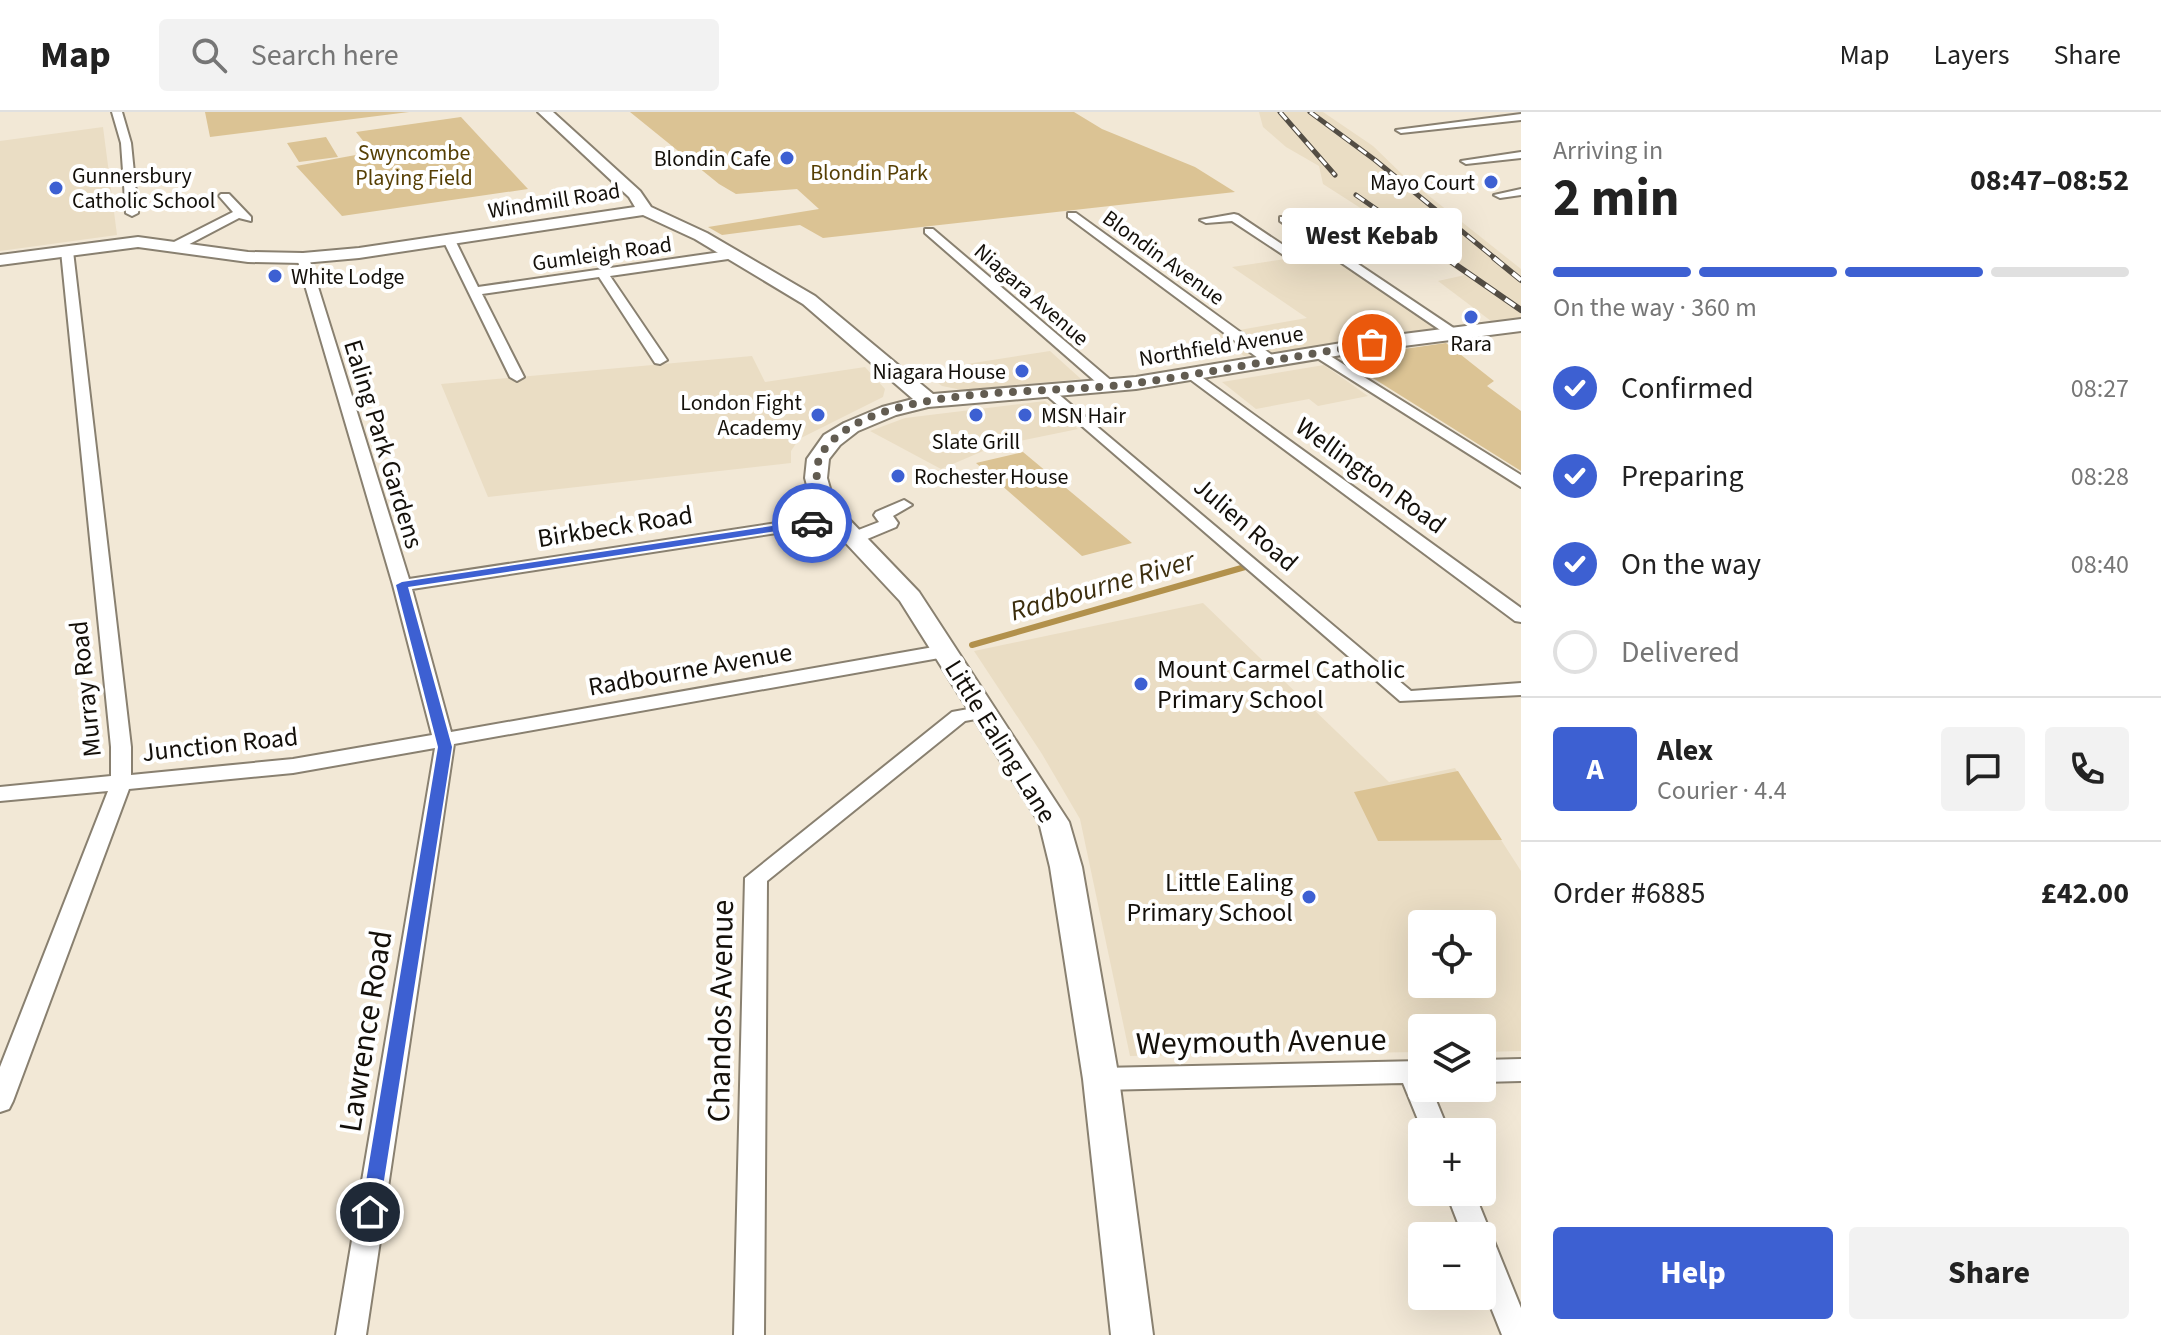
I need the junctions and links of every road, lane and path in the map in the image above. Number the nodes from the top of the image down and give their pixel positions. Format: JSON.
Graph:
{"nodes":[{"id":1,"x":117,"y":112,"type":"edge"},
{"id":2,"x":545,"y":112,"type":"edge"},
{"id":3,"x":1510,"y":112,"type":"edge"},
{"id":4,"x":1521,"y":117,"type":"edge"},
{"id":5,"x":1401,"y":130,"type":"dead end"},
{"id":6,"x":1521,"y":155,"type":"edge"},
{"id":7,"x":1466,"y":161,"type":"dead end"},
{"id":8,"x":1521,"y":192,"type":"edge"},
{"id":9,"x":1500,"y":195,"type":"dead end"},
{"id":10,"x":225,"y":196,"type":"dead end"},
{"id":11,"x":645,"y":210,"type":"junction"},
{"id":12,"x":132,"y":213,"type":"dead end"},
{"id":13,"x":1258,"y":214,"type":"dead end"},
{"id":14,"x":1072,"y":215,"type":"dead end"},
{"id":15,"x":1234,"y":217,"type":"junction"},
{"id":16,"x":1284,"y":219,"type":"dead end"},
{"id":17,"x":1206,"y":220,"type":"dead end"},
{"id":18,"x":929,"y":231,"type":"dead end"},
{"id":19,"x":1305,"y":232,"type":"junction"},
{"id":20,"x":1263,"y":237,"type":"junction"},
{"id":21,"x":449,"y":240,"type":"junction"},
{"id":22,"x":176,"y":246,"type":"junction"},
{"id":23,"x":67,"y":251,"type":"junction"},
{"id":24,"x":735,"y":254,"type":"junction"},
{"id":25,"x":1292,"y":255,"type":"dead end"},
{"id":26,"x":303,"y":258,"type":"junction"},
{"id":27,"x":0,"y":260,"type":"edge"},
{"id":28,"x":602,"y":273,"type":"junction"},
{"id":29,"x":475,"y":291,"type":"junction"},
{"id":30,"x":1521,"y":325,"type":"edge"},
{"id":31,"x":1454,"y":333,"type":"junction"},
{"id":32,"x":1319,"y":353,"type":"junction"},
{"id":33,"x":660,"y":360,"type":"dead end"},
{"id":34,"x":1271,"y":361,"type":"junction"},
{"id":35,"x":1192,"y":374,"type":"junction"},
{"id":36,"x":517,"y":377,"type":"dead end"},
{"id":37,"x":1109,"y":386,"type":"junction"},
{"id":38,"x":1050,"y":391,"type":"junction"},
{"id":39,"x":928,"y":401,"type":"junction"},
{"id":40,"x":1521,"y":482,"type":"edge"},
{"id":41,"x":904,"y":505,"type":"dead end"},
{"id":42,"x":836,"y":519,"type":"junction"},
{"id":43,"x":854,"y":538,"type":"junction"},
{"id":44,"x":402,"y":585,"type":"junction"},
{"id":45,"x":1521,"y":617,"type":"edge"},
{"id":46,"x":945,"y":651,"type":"junction"},
{"id":47,"x":1521,"y":689,"type":"edge"},
{"id":48,"x":985,"y":712,"type":"junction"},
{"id":49,"x":444,"y":737,"type":"junction"},
{"id":50,"x":121,"y":783,"type":"junction"},
{"id":51,"x":0,"y":794,"type":"edge"},
{"id":52,"x":1521,"y":1070,"type":"edge"},
{"id":53,"x":1496,"y":1071,"type":"edge"},
{"id":54,"x":1408,"y":1072,"type":"edge"},
{"id":55,"x":1101,"y":1079,"type":"junction"},
{"id":56,"x":0,"y":1101,"type":"edge"},
{"id":57,"x":1496,"y":1283,"type":"edge"},
{"id":58,"x":351,"y":1335,"type":"edge"},
{"id":59,"x":749,"y":1335,"type":"edge"},
{"id":60,"x":1132,"y":1335,"type":"edge"},
{"id":61,"x":1517,"y":1335,"type":"edge"}],
"edges":[{"from":1,"to":12,"type":"street"},
{"from":2,"to":11,"type":"main road"},
{"from":3,"to":4,"type":"street"},
{"from":4,"to":5,"type":"street"},
{"from":6,"to":7,"type":"street"},
{"from":8,"to":9,"type":"street"},
{"from":10,"to":22,"type":"street"},
{"from":11,"to":21,"type":"main road","name":"Windmill Road"},
{"from":11,"to":24,"type":"main road","name":"Windmill Road"},
{"from":13,"to":15,"type":"street"},
{"from":14,"to":34,"type":"street","name":"Blondin Avenue"},
{"from":15,"to":17,"type":"street"},
{"from":15,"to":20,"type":"street"},
{"from":16,"to":19,"type":"street"},
{"from":18,"to":37,"type":"street","name":"Niagara Avenue"},
{"from":19,"to":20,"type":"street"},
{"from":19,"to":31,"type":"street"},
{"from":20,"to":25,"type":"street"},
{"from":21,"to":26,"type":"main road","name":"Windmill Road"},
{"from":21,"to":29,"type":"street"},
{"from":22,"to":23,"type":"main road","name":"Windmill Road"},
{"from":22,"to":26,"type":"main road","name":"Windmill Road"},
{"from":23,"to":27,"type":"main road","name":"Windmill Road"},
{"from":23,"to":50,"type":"street","name":"Murray Road"},
{"from":24,"to":28,"type":"street","name":"Gumleigh Road"},
{"from":24,"to":39,"type":"main road","name":"Windmill Road"},
{"from":26,"to":44,"type":"street","name":"Ealing Park Gardens"},
{"from":28,"to":29,"type":"street","name":"Gumleigh Road"},
{"from":28,"to":33,"type":"street"},
{"from":29,"to":36,"type":"street"},
{"from":30,"to":31,"type":"main road","name":"Northfield Avenue"},
{"from":31,"to":32,"type":"main road","name":"Northfield Avenue"},
{"from":32,"to":34,"type":"main road","name":"Northfield Avenue"},
{"from":32,"to":40,"type":"street"},
{"from":34,"to":35,"type":"main road","name":"Northfield Avenue"},
{"from":35,"to":37,"type":"main road","name":"Northfield Avenue"},
{"from":35,"to":45,"type":"street","name":"Wellington Road"},
{"from":37,"to":38,"type":"main road","name":"Northfield Avenue"},
{"from":38,"to":39,"type":"main road","name":"Northfield Avenue"},
{"from":38,"to":47,"type":"street","name":"Julien Road"},
{"from":39,"to":42,"type":"main road","name":"Little Ealing Lane"},
{"from":41,"to":43,"type":"street"},
{"from":42,"to":43,"type":"main road","name":"Little Ealing Lane"},
{"from":42,"to":44,"type":"street","name":"Birkbeck Road"},
{"from":43,"to":46,"type":"main road","name":"Little Ealing Lane"},
{"from":44,"to":49,"type":"street","name":"Ealing Park Gardens"},
{"from":46,"to":48,"type":"main road","name":"Little Ealing Lane"},
{"from":46,"to":49,"type":"street","name":"Radbourne Avenue"},
{"from":48,"to":55,"type":"main road","name":"Little Ealing Lane"},
{"from":48,"to":59,"type":"street","name":"Chandos Avenue"},
{"from":49,"to":50,"type":"street","name":"Junction Road"},
{"from":49,"to":58,"type":"street","name":"Lawrence Road"},
{"from":50,"to":51,"type":"street","name":"Junction Road"},
{"from":50,"to":56,"type":"street","name":"Murray Road"},
{"from":52,"to":53,"type":"street"},
{"from":54,"to":55,"type":"street","name":"Weymouth Avenue"},
{"from":55,"to":60,"type":"main road","name":"Little Ealing Lane"},
{"from":57,"to":61,"type":"street"}]}
